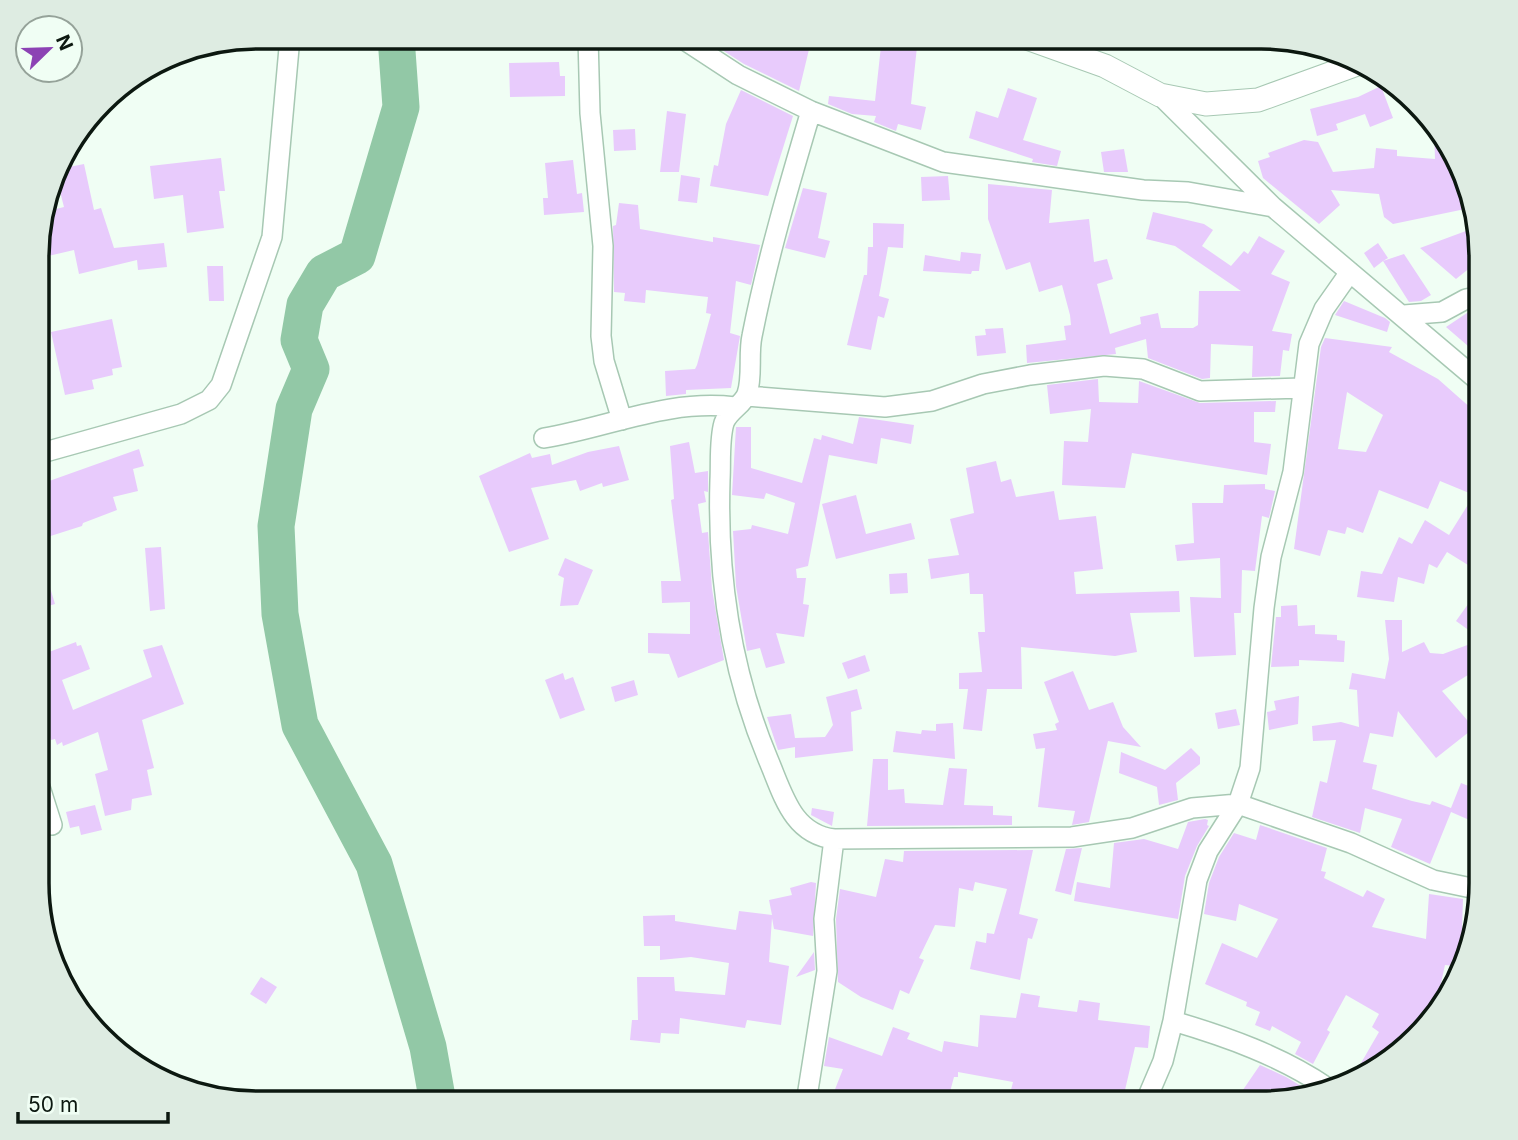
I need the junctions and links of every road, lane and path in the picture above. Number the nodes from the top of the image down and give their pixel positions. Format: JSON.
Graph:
{"nodes":[{"id":1,"x":289,"y":49,"type":"edge"},
{"id":2,"x":588,"y":49,"type":"edge"},
{"id":3,"x":698,"y":49,"type":"edge"},
{"id":4,"x":1087,"y":49,"type":"edge"},
{"id":5,"x":1347,"y":68,"type":"edge"},
{"id":6,"x":1160,"y":95,"type":"junction"},
{"id":7,"x":811,"y":111,"type":"junction"},
{"id":8,"x":1273,"y":207,"type":"junction"},
{"id":9,"x":1350,"y":272,"type":"junction"},
{"id":10,"x":1469,"y":298,"type":"edge"},
{"id":11,"x":1404,"y":315,"type":"junction"},
{"id":12,"x":1469,"y":372,"type":"edge"},
{"id":13,"x":1301,"y":388,"type":"junction"},
{"id":14,"x":741,"y":401,"type":"junction"},
{"id":15,"x":622,"y":420,"type":"junction"},
{"id":16,"x":544,"y":438,"type":"dead end"},
{"id":17,"x":49,"y":451,"type":"edge"},
{"id":18,"x":1238,"y":804,"type":"junction"},
{"id":19,"x":49,"y":816,"type":"edge"},
{"id":20,"x":52,"y":825,"type":"dead end"},
{"id":21,"x":834,"y":839,"type":"junction"},
{"id":22,"x":1469,"y":888,"type":"edge"},
{"id":23,"x":1173,"y":1021,"type":"junction"},
{"id":24,"x":1320,"y":1082,"type":"edge"},
{"id":25,"x":808,"y":1091,"type":"edge"},
{"id":26,"x":1150,"y":1091,"type":"edge"}],
"edges":[{"from":1,"to":17,"type":"street"},
{"from":2,"to":15,"type":"street"},
{"from":3,"to":7,"type":"street"},
{"from":4,"to":6,"type":"street"},
{"from":5,"to":6,"type":"street"},
{"from":6,"to":8,"type":"street"},
{"from":7,"to":8,"type":"street"},
{"from":7,"to":14,"type":"street"},
{"from":8,"to":9,"type":"street"},
{"from":9,"to":11,"type":"street"},
{"from":9,"to":13,"type":"street"},
{"from":10,"to":11,"type":"street"},
{"from":11,"to":12,"type":"street"},
{"from":13,"to":14,"type":"street"},
{"from":13,"to":18,"type":"street"},
{"from":14,"to":15,"type":"street"},
{"from":14,"to":21,"type":"street"},
{"from":15,"to":16,"type":"street"},
{"from":18,"to":21,"type":"street"},
{"from":18,"to":22,"type":"street"},
{"from":18,"to":23,"type":"street"},
{"from":19,"to":20,"type":"street"},
{"from":21,"to":25,"type":"street"},
{"from":23,"to":24,"type":"street"},
{"from":23,"to":26,"type":"street"}]}
